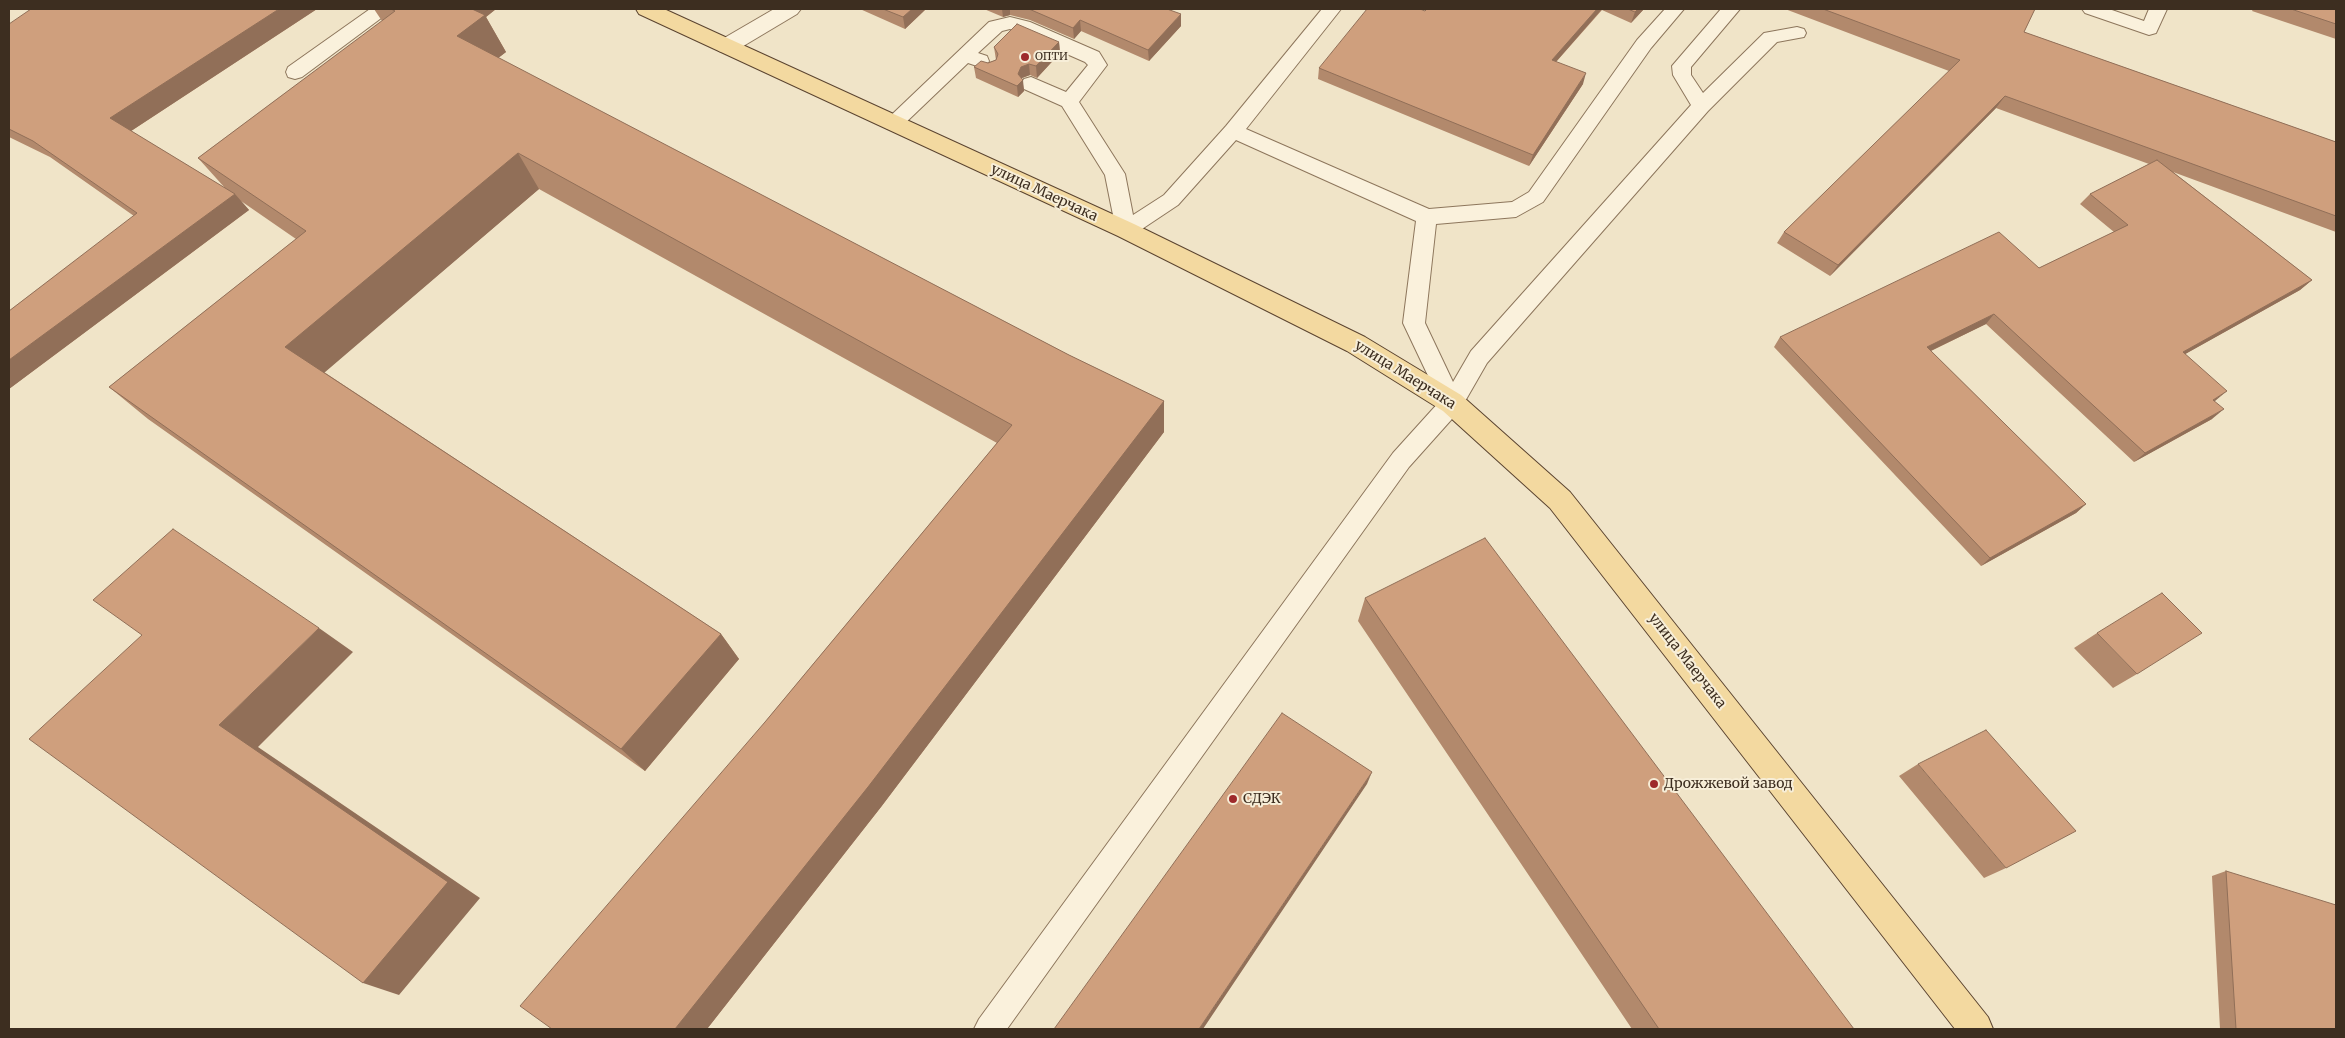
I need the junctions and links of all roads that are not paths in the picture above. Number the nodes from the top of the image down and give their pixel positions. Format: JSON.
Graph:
{"nodes":[{"id":1,"x":382,"y":9,"type":"edge"},
{"id":2,"x":646,"y":9,"type":"edge"},
{"id":3,"x":790,"y":9,"type":"edge"},
{"id":4,"x":1332,"y":9,"type":"edge"},
{"id":5,"x":1675,"y":9,"type":"edge"},
{"id":6,"x":1731,"y":9,"type":"edge"},
{"id":7,"x":2091,"y":9,"type":"edge"},
{"id":8,"x":2158,"y":9,"type":"edge"},
{"id":9,"x":1797,"y":32,"type":"dead end"},
{"id":10,"x":727,"y":46,"type":"junction"},
{"id":11,"x":965,"y":55,"type":"junction"},
{"id":12,"x":989,"y":66,"type":"edge"},
{"id":13,"x":295,"y":72,"type":"dead end"},
{"id":14,"x":1031,"y":84,"type":"dead end"},
{"id":15,"x":1069,"y":101,"type":"junction"},
{"id":16,"x":1701,"y":106,"type":"junction"},
{"id":17,"x":893,"y":123,"type":"junction"},
{"id":18,"x":1233,"y":131,"type":"junction"},
{"id":19,"x":1427,"y":217,"type":"junction"},
{"id":20,"x":1126,"y":230,"type":"junction"},
{"id":21,"x":1452,"y":403,"type":"junction"},
{"id":22,"x":989,"y":1029,"type":"edge"},
{"id":23,"x":1976,"y":1029,"type":"edge"}],
"edges":[{"from":1,"to":13,"type":"lane"},
{"from":2,"to":10,"type":"main road","name":"улица Маерчака"},
{"from":3,"to":10,"type":"street"},
{"from":4,"to":18,"type":"lane"},
{"from":5,"to":19,"type":"lane"},
{"from":6,"to":16,"type":"lane"},
{"from":7,"to":8,"type":"lane"},
{"from":9,"to":16,"type":"lane"},
{"from":10,"to":17,"type":"main road","name":"улица Маерчака"},
{"from":11,"to":12,"type":"lane"},
{"from":11,"to":15,"type":"lane"},
{"from":11,"to":17,"type":"lane"},
{"from":14,"to":15,"type":"lane"},
{"from":15,"to":20,"type":"lane"},
{"from":16,"to":21,"type":"lane"},
{"from":17,"to":20,"type":"main road","name":"улица Маерчака"},
{"from":18,"to":19,"type":"lane"},
{"from":18,"to":20,"type":"lane"},
{"from":19,"to":21,"type":"lane"},
{"from":20,"to":21,"type":"main road","name":"улица Маерчака"},
{"from":21,"to":22,"type":"lane"},
{"from":21,"to":23,"type":"main road","name":"улица Маерчака"}]}
